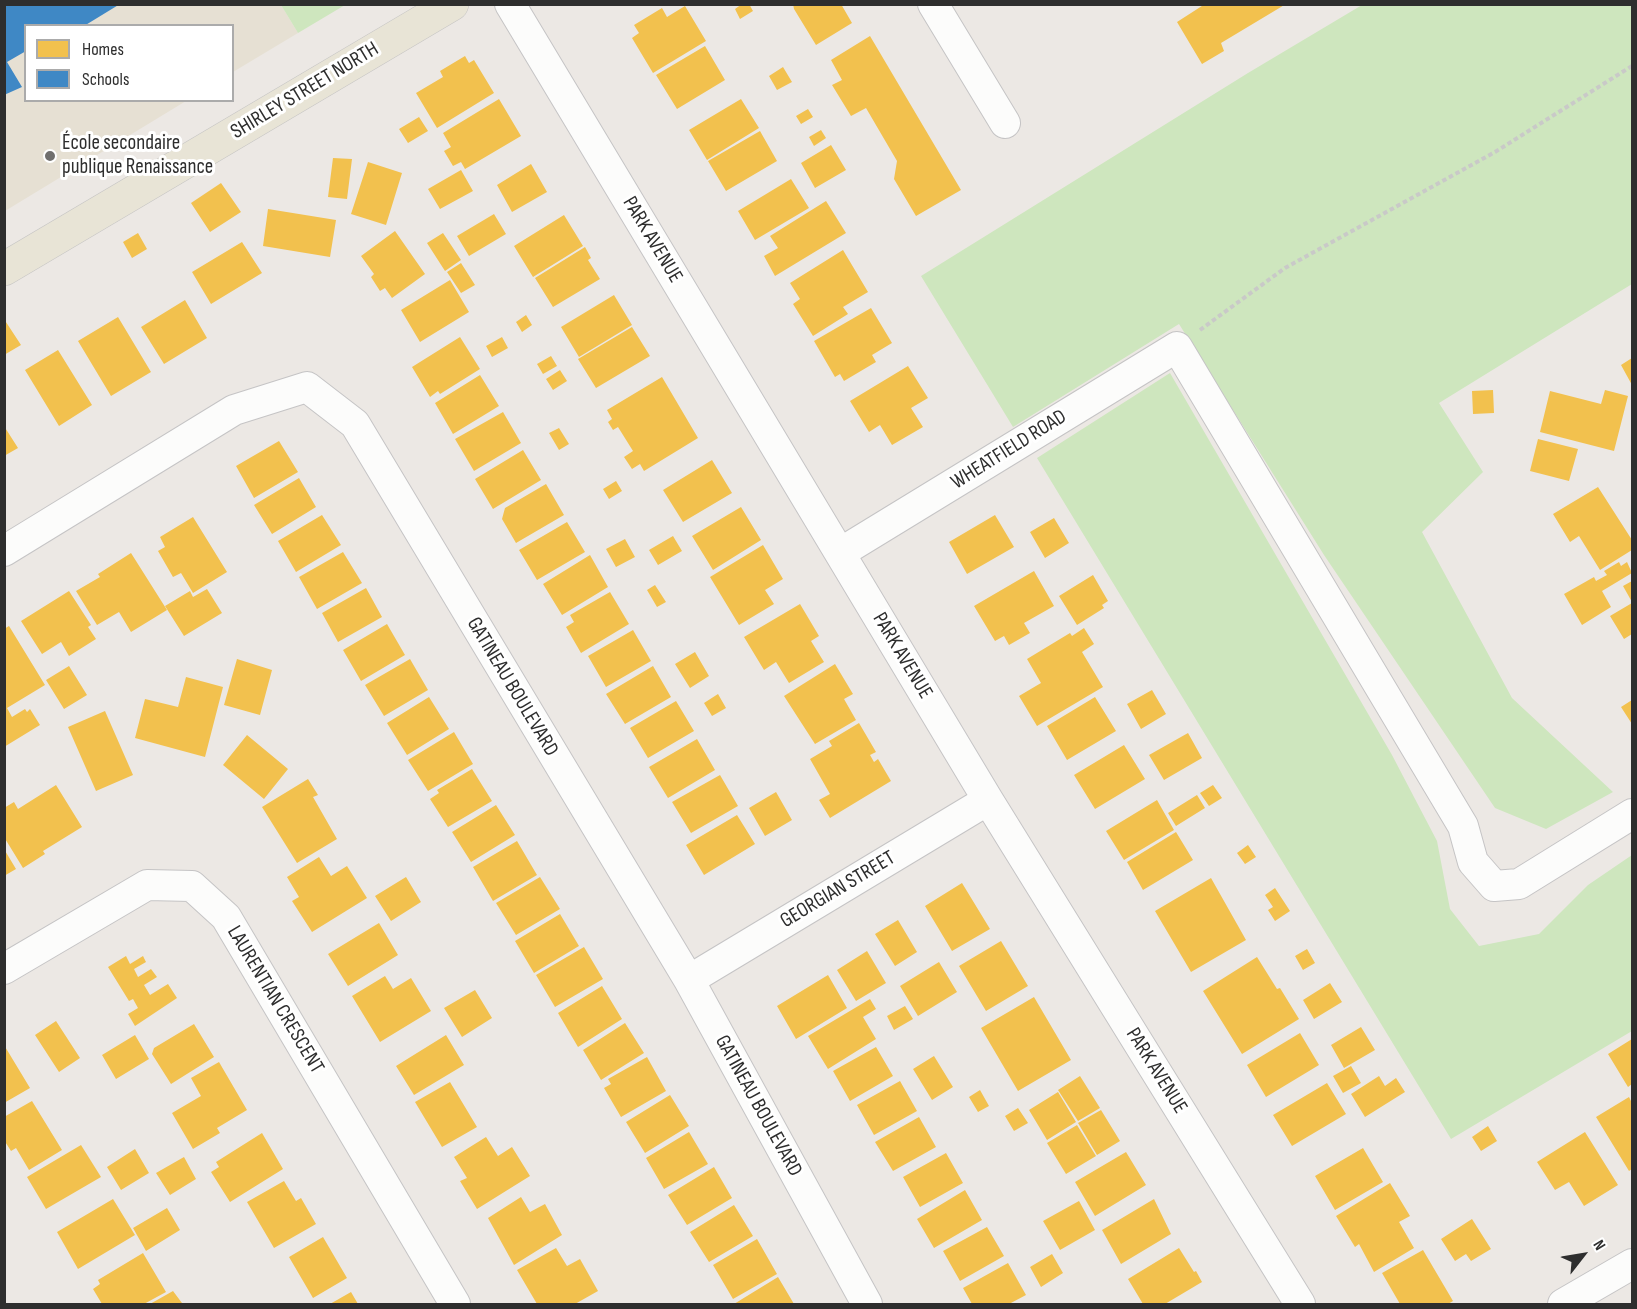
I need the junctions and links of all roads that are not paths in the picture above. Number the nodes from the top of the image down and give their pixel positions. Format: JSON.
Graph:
{"nodes":[{"id":1,"x":452,"y":4,"type":"edge"},
{"id":2,"x":510,"y":4,"type":"edge"},
{"id":3,"x":933,"y":4,"type":"edge"},
{"id":4,"x":1005,"y":123,"type":"dead end"},
{"id":5,"x":4,"y":269,"type":"edge"},
{"id":6,"x":4,"y":550,"type":"edge"},
{"id":7,"x":840,"y":553,"type":"junction"},
{"id":8,"x":988,"y":800,"type":"junction"},
{"id":9,"x":1632,"y":814,"type":"edge"},
{"id":10,"x":4,"y":969,"type":"edge"},
{"id":11,"x":689,"y":980,"type":"junction"},
{"id":12,"x":1632,"y":1264,"type":"edge"},
{"id":13,"x":455,"y":1305,"type":"edge"},
{"id":14,"x":867,"y":1305,"type":"edge"},
{"id":15,"x":1300,"y":1305,"type":"edge"},
{"id":16,"x":1563,"y":1305,"type":"edge"}],
"edges":[{"from":1,"to":5,"type":"main road","name":"SHIRLEY STREET NORTH"},
{"from":2,"to":7,"type":"street","name":"PARK AVENUE"},
{"from":3,"to":4,"type":"street"},
{"from":6,"to":11,"type":"street","name":"GATINEAU BOULEVARD"},
{"from":7,"to":8,"type":"street","name":"PARK AVENUE"},
{"from":7,"to":9,"type":"street","name":"WHEATFIELD ROAD"},
{"from":8,"to":11,"type":"street","name":"GEORGIAN STREET"},
{"from":8,"to":15,"type":"street","name":"PARK AVENUE"},
{"from":10,"to":13,"type":"street","name":"LAURENTIAN CRESCENT"},
{"from":11,"to":14,"type":"street","name":"GATINEAU BOULEVARD"},
{"from":12,"to":16,"type":"street"}]}
